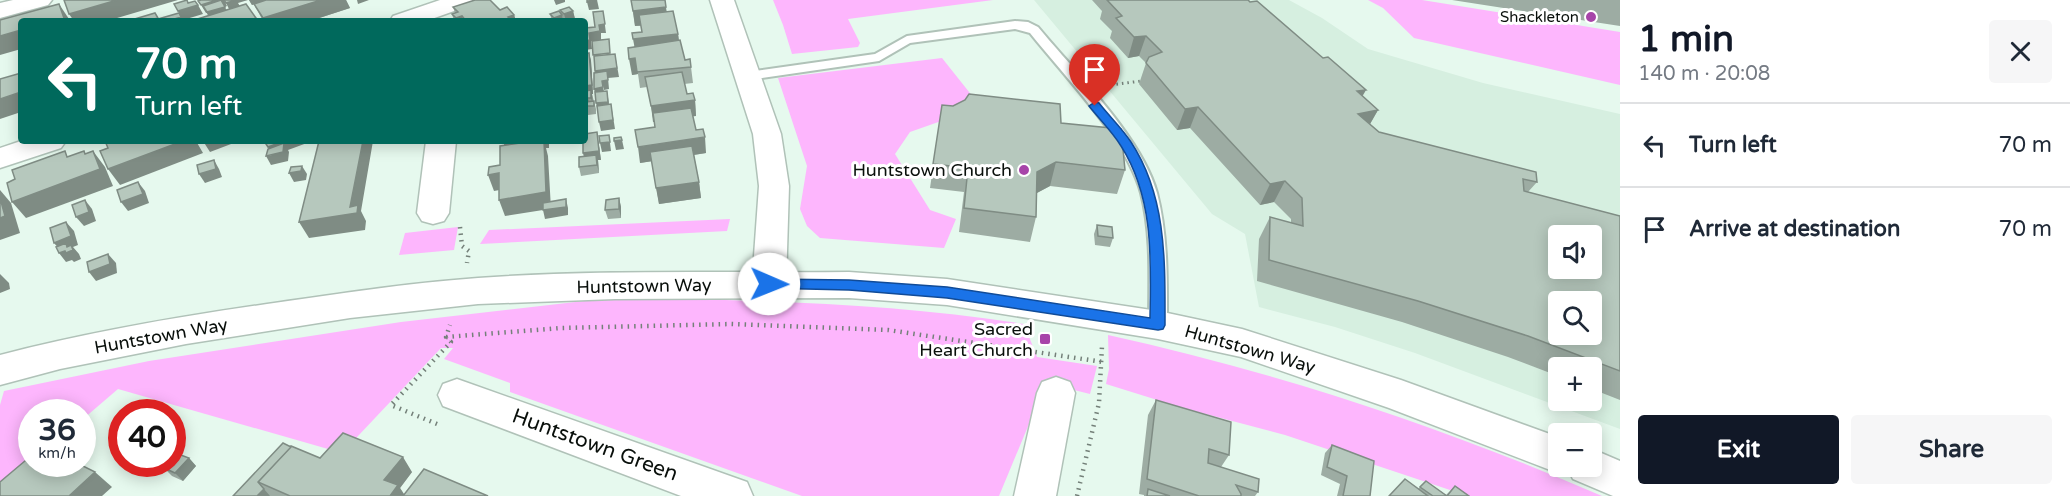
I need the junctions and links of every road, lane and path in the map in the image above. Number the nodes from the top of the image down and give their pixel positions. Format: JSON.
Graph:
{"nodes":[{"id":1,"x":40,"y":0,"type":"edge"},
{"id":2,"x":463,"y":0,"type":"edge"},
{"id":3,"x":722,"y":0,"type":"edge"},
{"id":4,"x":0,"y":11,"type":"edge"},
{"id":5,"x":411,"y":18,"type":"edge"},
{"id":6,"x":748,"y":76,"type":"junction"},
{"id":7,"x":42,"y":144,"type":"edge"},
{"id":8,"x":441,"y":144,"type":"edge"},
{"id":9,"x":0,"y":158,"type":"edge"},
{"id":10,"x":433,"y":213,"type":"dead end"},
{"id":11,"x":769,"y":284,"type":"junction"},
{"id":12,"x":1099,"y":316,"type":"junction"},
{"id":13,"x":1158,"y":325,"type":"junction"},
{"id":14,"x":446,"y":337,"type":"dead end"},
{"id":15,"x":1103,"y":362,"type":"junction"},
{"id":16,"x":0,"y":370,"type":"edge"},
{"id":17,"x":1056,"y":393,"type":"dead end"},
{"id":18,"x":457,"y":395,"type":"dead end"},
{"id":19,"x":1548,"y":451,"type":"edge"},
{"id":20,"x":1602,"y":472,"type":"edge"},
{"id":21,"x":1620,"y":480,"type":"edge"},
{"id":22,"x":732,"y":496,"type":"edge"},
{"id":23,"x":1035,"y":496,"type":"edge"},
{"id":24,"x":1077,"y":496,"type":"edge"}],
"edges":[{"from":1,"to":4,"type":"street"},
{"from":2,"to":5,"type":"street"},
{"from":3,"to":6,"type":"street"},
{"from":6,"to":11,"type":"street"},
{"from":6,"to":13,"type":"lane"},
{"from":7,"to":9,"type":"street"},
{"from":8,"to":10,"type":"street"},
{"from":11,"to":12,"type":"street","name":"Huntstown Way"},
{"from":11,"to":16,"type":"street","name":"Huntstown Way"},
{"from":12,"to":13,"type":"street","name":"Huntstown Way"},
{"from":12,"to":15,"type":"path"},
{"from":13,"to":19,"type":"street","name":"Huntstown Way"},
{"from":14,"to":15,"type":"path"},
{"from":15,"to":24,"type":"path"},
{"from":17,"to":23,"type":"street"},
{"from":18,"to":22,"type":"street","name":"Huntstown Green"},
{"from":20,"to":21,"type":"street"}]}
